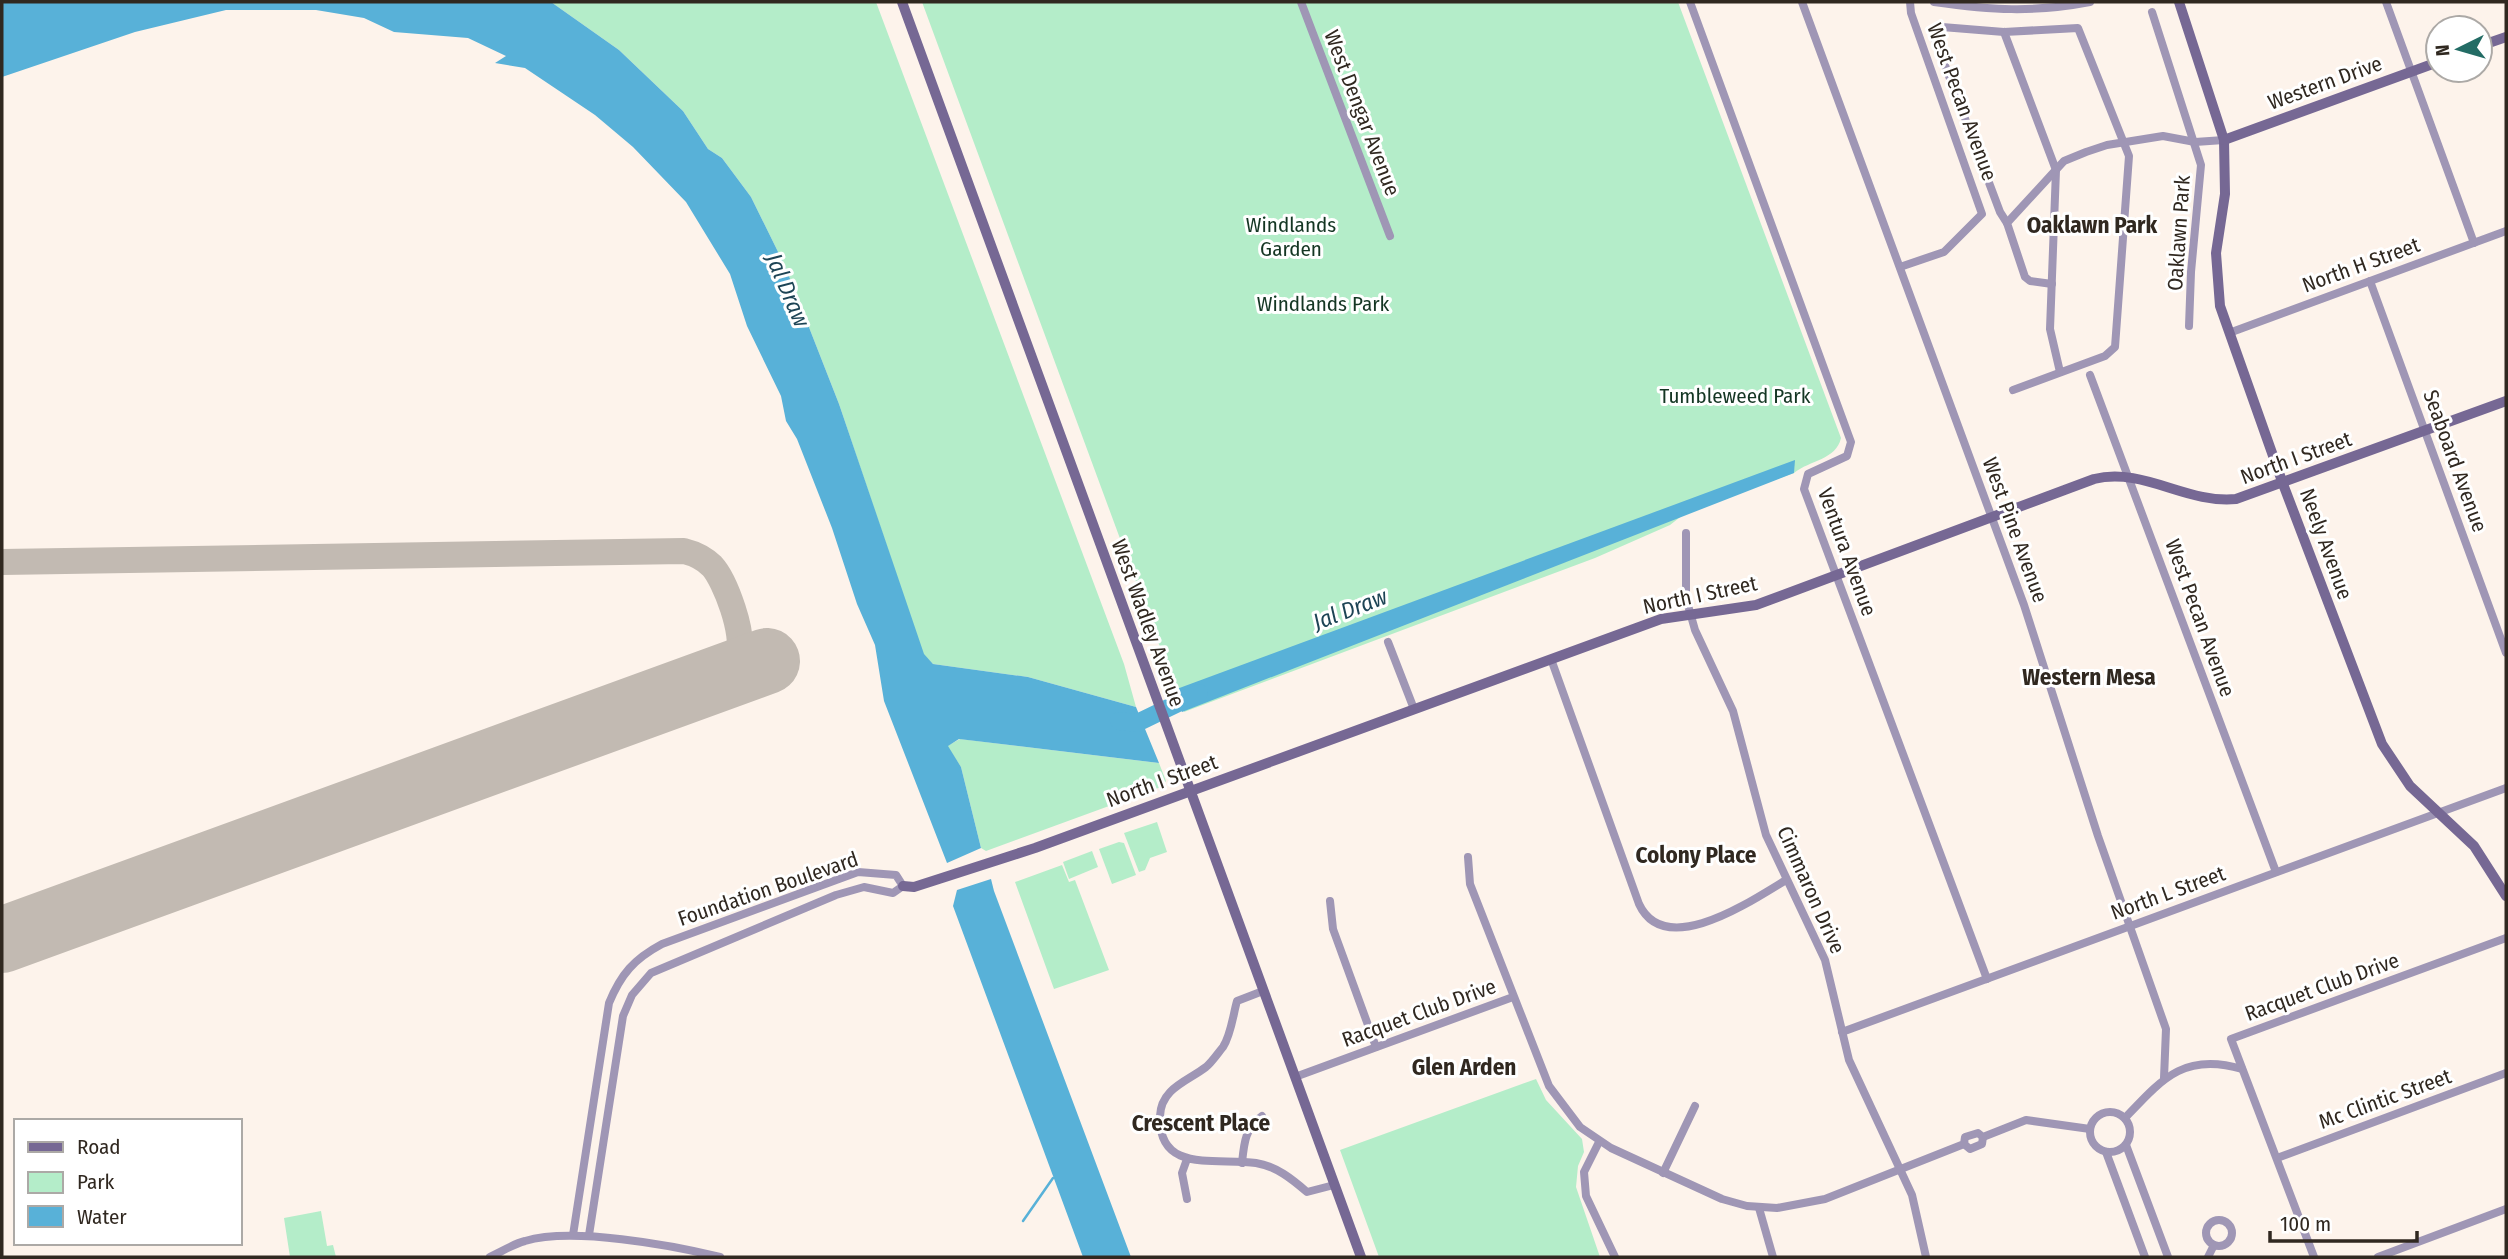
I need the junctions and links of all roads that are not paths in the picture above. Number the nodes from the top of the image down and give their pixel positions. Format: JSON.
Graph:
{"nodes":[{"id":1,"x":902,"y":2,"type":"edge"},
{"id":2,"x":1301,"y":2,"type":"edge"},
{"id":3,"x":1690,"y":2,"type":"edge"},
{"id":4,"x":1802,"y":2,"type":"edge"},
{"id":5,"x":1910,"y":2,"type":"edge"},
{"id":6,"x":1934,"y":2,"type":"edge"},
{"id":7,"x":2090,"y":2,"type":"edge"},
{"id":8,"x":2179,"y":2,"type":"edge"},
{"id":9,"x":2386,"y":2,"type":"edge"},
{"id":10,"x":2043,"y":5,"type":"edge"},
{"id":11,"x":2152,"y":12,"type":"dead end"},
{"id":12,"x":2004,"y":32,"type":"junction"},
{"id":13,"x":2424,"y":67,"type":"edge"},
{"id":14,"x":2411,"y":72,"type":"junction"},
{"id":15,"x":2224,"y":140,"type":"junction"},
{"id":16,"x":2122,"y":142,"type":"junction"},
{"id":17,"x":2195,"y":142,"type":"junction"},
{"id":18,"x":2056,"y":170,"type":"junction"},
{"id":19,"x":2007,"y":223,"type":"junction"},
{"id":20,"x":2506,"y":231,"type":"edge"},
{"id":21,"x":1390,"y":236,"type":"dead end"},
{"id":22,"x":2474,"y":243,"type":"junction"},
{"id":23,"x":1900,"y":267,"type":"junction"},
{"id":24,"x":2370,"y":281,"type":"junction"},
{"id":25,"x":2052,"y":284,"type":"junction"},
{"id":26,"x":2189,"y":327,"type":"dead end"},
{"id":27,"x":2229,"y":332,"type":"junction"},
{"id":28,"x":2060,"y":372,"type":"junction"},
{"id":29,"x":2090,"y":375,"type":"dead end"},
{"id":30,"x":2013,"y":390,"type":"dead end"},
{"id":31,"x":2506,"y":401,"type":"edge"},
{"id":32,"x":2425,"y":431,"type":"junction"},
{"id":33,"x":2129,"y":476,"type":"junction"},
{"id":34,"x":2283,"y":484,"type":"junction"},
{"id":35,"x":1991,"y":518,"type":"junction"},
{"id":36,"x":1686,"y":533,"type":"dead end"},
{"id":37,"x":1836,"y":575,"type":"junction"},
{"id":38,"x":1690,"y":614,"type":"junction"},
{"id":39,"x":1388,"y":642,"type":"dead end"},
{"id":40,"x":2506,"y":653,"type":"edge"},
{"id":41,"x":1551,"y":659,"type":"junction"},
{"id":42,"x":1415,"y":709,"type":"junction"},
{"id":43,"x":2506,"y":788,"type":"edge"},
{"id":44,"x":1190,"y":792,"type":"junction"},
{"id":45,"x":2440,"y":813,"type":"junction"},
{"id":46,"x":1468,"y":857,"type":"dead end"},
{"id":47,"x":2276,"y":872,"type":"junction"},
{"id":48,"x":1786,"y":880,"type":"junction"},
{"id":49,"x":904,"y":886,"type":"junction"},
{"id":50,"x":2506,"y":896,"type":"edge"},
{"id":51,"x":1330,"y":901,"type":"dead end"},
{"id":52,"x":737,"y":917,"type":"junction"},
{"id":53,"x":2130,"y":926,"type":"junction"},
{"id":54,"x":742,"y":933,"type":"junction"},
{"id":55,"x":2506,"y":938,"type":"edge"},
{"id":56,"x":1987,"y":979,"type":"junction"},
{"id":57,"x":1263,"y":991,"type":"junction"},
{"id":58,"x":1513,"y":998,"type":"junction"},
{"id":59,"x":1842,"y":1032,"type":"junction"},
{"id":60,"x":1376,"y":1047,"type":"junction"},
{"id":61,"x":2242,"y":1069,"type":"junction"},
{"id":62,"x":2506,"y":1073,"type":"edge"},
{"id":63,"x":1295,"y":1077,"type":"junction"},
{"id":64,"x":2164,"y":1078,"type":"junction"},
{"id":65,"x":1695,"y":1106,"type":"dead end"},
{"id":66,"x":1262,"y":1116,"type":"dead end"},
{"id":67,"x":2125,"y":1118,"type":"junction"},
{"id":68,"x":2090,"y":1129,"type":"junction"},
{"id":69,"x":1599,"y":1142,"type":"junction"},
{"id":70,"x":2126,"y":1145,"type":"junction"},
{"id":71,"x":2106,"y":1152,"type":"junction"},
{"id":72,"x":2277,"y":1158,"type":"junction"},
{"id":73,"x":1187,"y":1159,"type":"junction"},
{"id":74,"x":1242,"y":1163,"type":"junction"},
{"id":75,"x":1901,"y":1167,"type":"junction"},
{"id":76,"x":1663,"y":1173,"type":"junction"},
{"id":77,"x":1334,"y":1185,"type":"junction"},
{"id":78,"x":1186,"y":1199,"type":"dead end"},
{"id":79,"x":1759,"y":1208,"type":"junction"},
{"id":80,"x":2506,"y":1209,"type":"edge"},
{"id":81,"x":573,"y":1235,"type":"junction"},
{"id":82,"x":589,"y":1236,"type":"junction"},
{"id":83,"x":2214,"y":1245,"type":"dead end"},
{"id":84,"x":490,"y":1257,"type":"edge"},
{"id":85,"x":720,"y":1257,"type":"edge"},
{"id":86,"x":1361,"y":1257,"type":"edge"},
{"id":87,"x":1615,"y":1257,"type":"edge"},
{"id":88,"x":1773,"y":1257,"type":"edge"},
{"id":89,"x":1926,"y":1257,"type":"edge"},
{"id":90,"x":2145,"y":1257,"type":"edge"},
{"id":91,"x":2168,"y":1257,"type":"edge"},
{"id":92,"x":2208,"y":1257,"type":"edge"},
{"id":93,"x":2314,"y":1257,"type":"edge"},
{"id":94,"x":2378,"y":1257,"type":"edge"}],
"edges":[{"from":1,"to":44,"type":"street","name":"West Wadley Avenue"},
{"from":2,"to":21,"type":"street","name":"West Dengar Avenue"},
{"from":3,"to":37,"type":"street","name":"Ventura Avenue"},
{"from":4,"to":23,"type":"street","name":"West Pine Avenue"},
{"from":5,"to":23,"type":"street","name":"West Pecan Avenue"},
{"from":6,"to":10,"type":"street"},
{"from":7,"to":10,"type":"street"},
{"from":8,"to":15,"type":"street","name":"Neely Avenue"},
{"from":9,"to":14,"type":"street"},
{"from":11,"to":17,"type":"street","name":"Oaklawn Park"},
{"from":12,"to":16,"type":"street"},
{"from":12,"to":18,"type":"street"},
{"from":12,"to":19,"type":"street"},
{"from":13,"to":14,"type":"street","name":"Western Drive"},
{"from":14,"to":15,"type":"street","name":"Western Drive"},
{"from":14,"to":22,"type":"street"},
{"from":15,"to":17,"type":"street"},
{"from":15,"to":27,"type":"street","name":"Neely Avenue"},
{"from":16,"to":17,"type":"street"},
{"from":16,"to":18,"type":"street"},
{"from":16,"to":28,"type":"street"},
{"from":17,"to":26,"type":"street","name":"Oaklawn Park"},
{"from":18,"to":19,"type":"street"},
{"from":18,"to":25,"type":"street"},
{"from":19,"to":25,"type":"street"},
{"from":20,"to":22,"type":"street","name":"North H Street"},
{"from":22,"to":24,"type":"street","name":"North H Street"},
{"from":23,"to":35,"type":"street","name":"West Pine Avenue"},
{"from":24,"to":27,"type":"street","name":"North H Street"},
{"from":24,"to":32,"type":"street","name":"Seaboard Avenue"},
{"from":25,"to":28,"type":"street"},
{"from":27,"to":34,"type":"street","name":"Neely Avenue"},
{"from":28,"to":30,"type":"street"},
{"from":29,"to":33,"type":"street","name":"West Pecan Avenue"},
{"from":31,"to":32,"type":"street","name":"North I Street"},
{"from":32,"to":34,"type":"street","name":"North I Street"},
{"from":32,"to":40,"type":"street","name":"Seaboard Avenue"},
{"from":33,"to":34,"type":"street","name":"North I Street"},
{"from":33,"to":35,"type":"street","name":"North I Street"},
{"from":33,"to":47,"type":"street","name":"West Pecan Avenue"},
{"from":34,"to":45,"type":"street","name":"Neely Avenue"},
{"from":35,"to":37,"type":"street","name":"North I Street"},
{"from":35,"to":53,"type":"street","name":"West Pine Avenue"},
{"from":36,"to":38,"type":"street","name":"Cimmaron Drive"},
{"from":37,"to":38,"type":"street","name":"North I Street"},
{"from":37,"to":56,"type":"street","name":"Ventura Avenue"},
{"from":38,"to":41,"type":"street","name":"North I Street"},
{"from":38,"to":48,"type":"street","name":"Cimmaron Drive"},
{"from":39,"to":42,"type":"street"},
{"from":41,"to":42,"type":"street","name":"North I Street"},
{"from":41,"to":48,"type":"street"},
{"from":42,"to":44,"type":"street","name":"North I Street"},
{"from":43,"to":45,"type":"street","name":"North L Street"},
{"from":44,"to":49,"type":"street","name":"North I Street"},
{"from":44,"to":57,"type":"street","name":"West Wadley Avenue"},
{"from":45,"to":47,"type":"street","name":"North L Street"},
{"from":45,"to":50,"type":"street","name":"Neely Avenue"},
{"from":46,"to":58,"type":"street"},
{"from":47,"to":53,"type":"street","name":"North L Street"},
{"from":48,"to":59,"type":"street","name":"Cimmaron Drive"},
{"from":49,"to":52,"type":"street","name":"Foundation Boulevard"},
{"from":49,"to":54,"type":"street","name":"Foundation Boulevard"},
{"from":51,"to":60,"type":"street"},
{"from":52,"to":54,"type":"street"},
{"from":52,"to":81,"type":"street","name":"Foundation Boulevard"},
{"from":53,"to":56,"type":"street","name":"North L Street"},
{"from":53,"to":64,"type":"street","name":"West Pine Avenue"},
{"from":54,"to":82,"type":"street","name":"Foundation Boulevard"},
{"from":55,"to":61,"type":"street","name":"Racquet Club Drive"},
{"from":56,"to":59,"type":"street","name":"North L Street"},
{"from":57,"to":63,"type":"street","name":"West Wadley Avenue"},
{"from":57,"to":73,"type":"street"},
{"from":58,"to":60,"type":"street","name":"Racquet Club Drive"},
{"from":58,"to":69,"type":"street","name":"Racquet Club Drive"},
{"from":59,"to":75,"type":"street","name":"Cimmaron Drive"},
{"from":60,"to":63,"type":"street","name":"Racquet Club Drive"},
{"from":61,"to":64,"type":"street"},
{"from":61,"to":72,"type":"street"},
{"from":62,"to":72,"type":"street","name":"Mc Clintic Street"},
{"from":63,"to":77,"type":"street","name":"West Wadley Avenue"},
{"from":64,"to":67,"type":"street"},
{"from":65,"to":76,"type":"street"},
{"from":66,"to":74,"type":"street"},
{"from":67,"to":68,"type":"street"},
{"from":67,"to":70,"type":"street"},
{"from":68,"to":71,"type":"street"},
{"from":68,"to":75,"type":"street","name":"Racquet Club Drive"},
{"from":69,"to":76,"type":"street","name":"Racquet Club Drive"},
{"from":69,"to":87,"type":"street"},
{"from":70,"to":71,"type":"street"},
{"from":70,"to":91,"type":"street"},
{"from":71,"to":90,"type":"street"},
{"from":72,"to":93,"type":"street"},
{"from":73,"to":74,"type":"street"},
{"from":73,"to":78,"type":"street"},
{"from":74,"to":77,"type":"street"},
{"from":75,"to":79,"type":"street","name":"Racquet Club Drive"},
{"from":75,"to":89,"type":"street","name":"Cimmaron Drive"},
{"from":76,"to":79,"type":"street","name":"Racquet Club Drive"},
{"from":77,"to":86,"type":"street","name":"West Wadley Avenue"},
{"from":79,"to":88,"type":"street"},
{"from":80,"to":94,"type":"street"},
{"from":81,"to":82,"type":"street"},
{"from":81,"to":84,"type":"street"},
{"from":82,"to":85,"type":"street"},
{"from":83,"to":92,"type":"street"}]}
